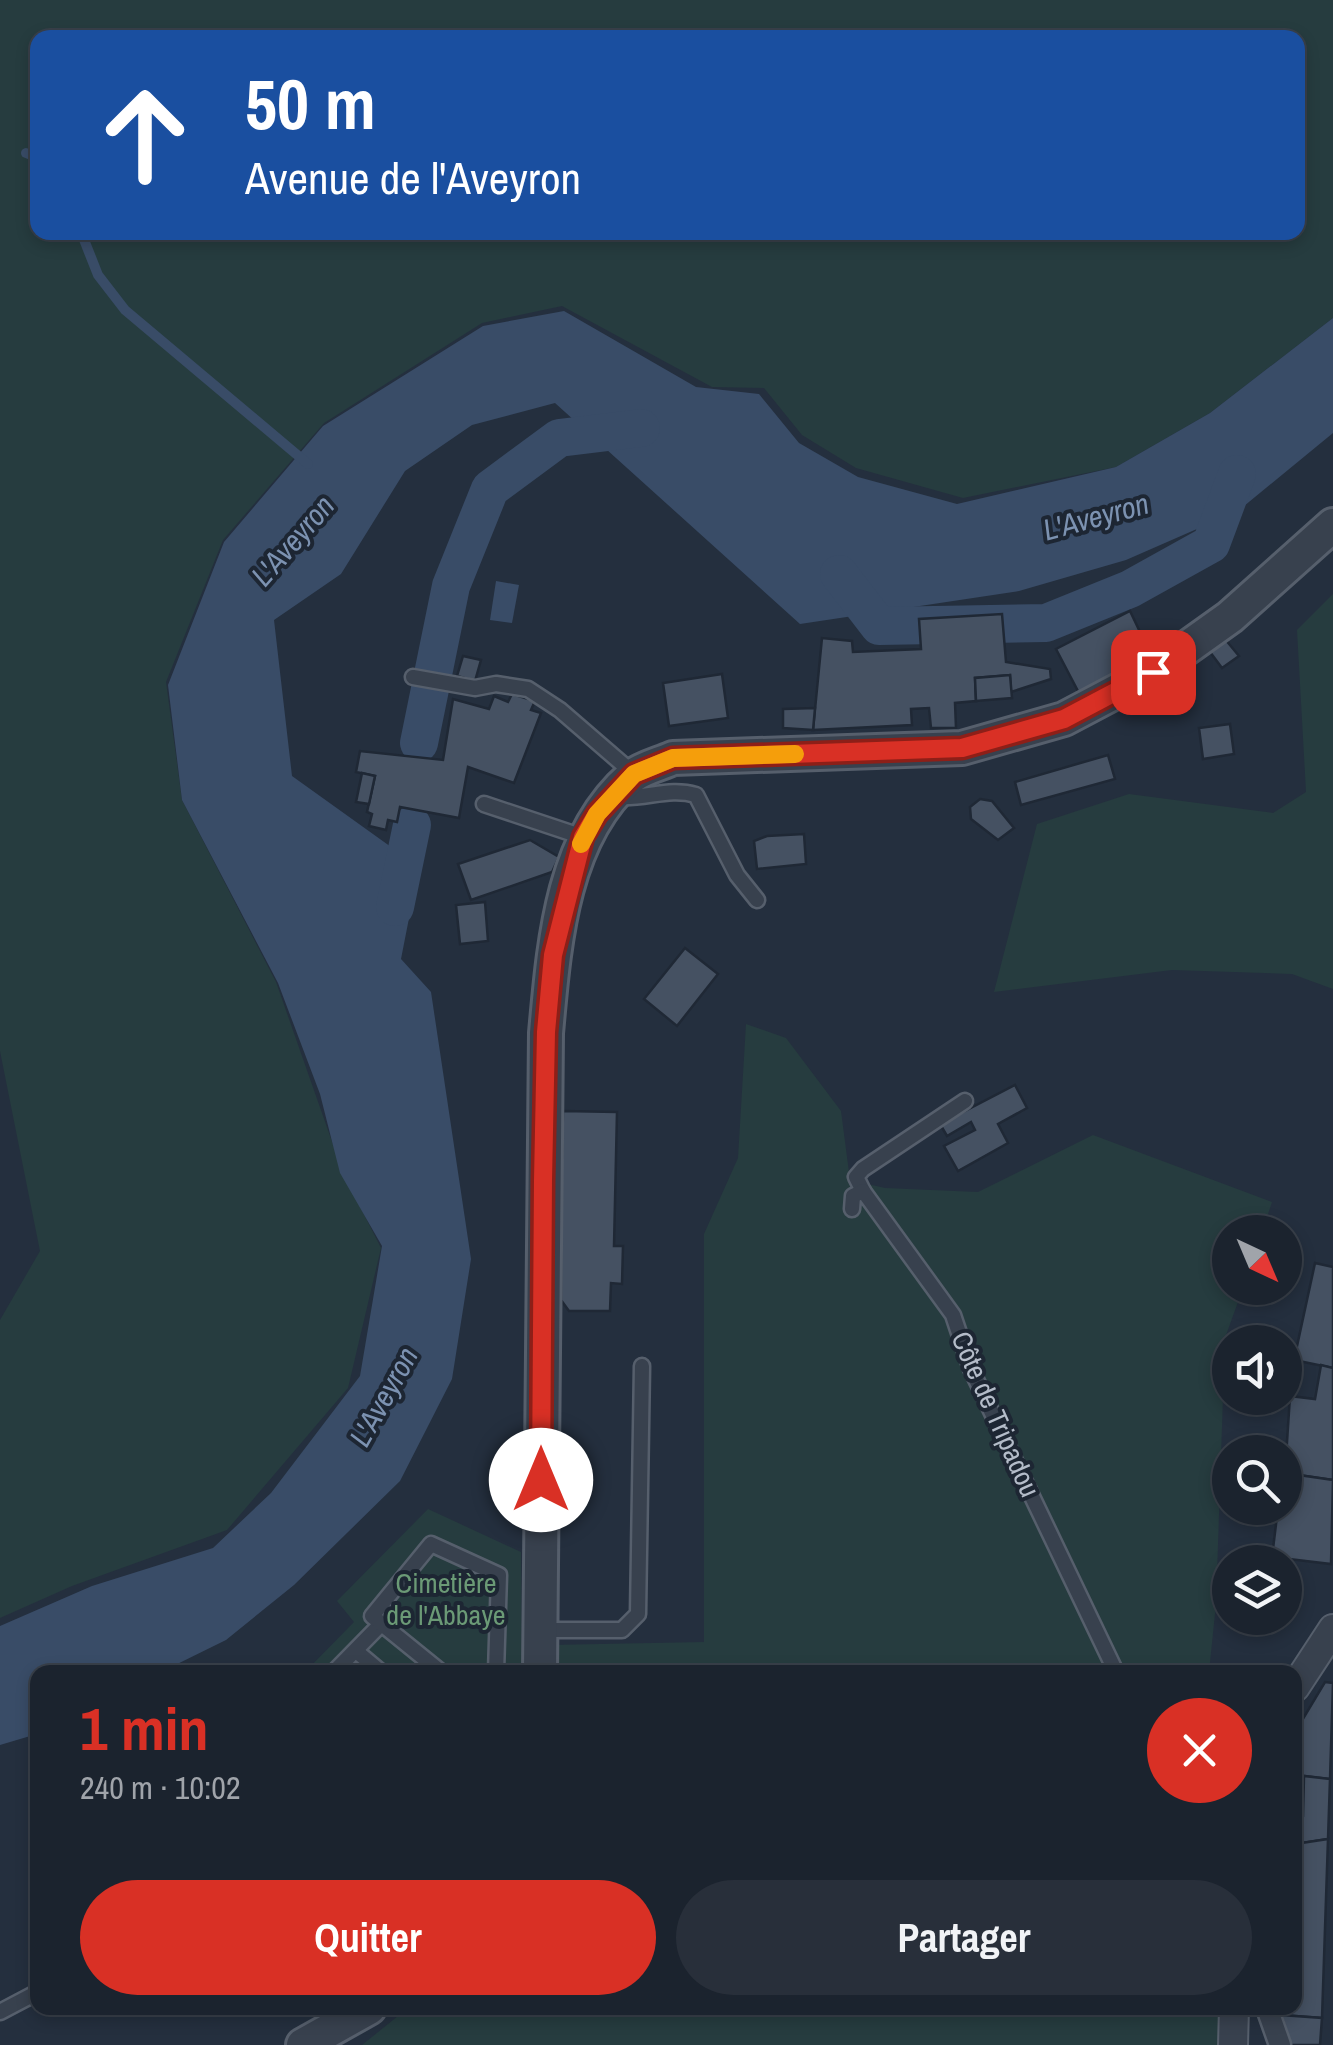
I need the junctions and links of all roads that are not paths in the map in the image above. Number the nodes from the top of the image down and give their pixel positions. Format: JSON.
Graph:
{"nodes":[{"id":1,"x":1333,"y":525,"type":"edge"},
{"id":2,"x":413,"y":677,"type":"dead end"},
{"id":3,"x":623,"y":786,"type":"junction"},
{"id":4,"x":484,"y":804,"type":"dead end"},
{"id":5,"x":583,"y":837,"type":"junction"},
{"id":6,"x":757,"y":900,"type":"dead end"},
{"id":7,"x":965,"y":1101,"type":"dead end"},
{"id":8,"x":863,"y":1191,"type":"junction"},
{"id":9,"x":852,"y":1209,"type":"dead end"},
{"id":10,"x":642,"y":1366,"type":"dead end"},
{"id":11,"x":381,"y":1624,"type":"junction"},
{"id":12,"x":541,"y":1630,"type":"junction"},
{"id":13,"x":1332,"y":1632,"type":"edge"},
{"id":14,"x":356,"y":1650,"type":"junction"},
{"id":15,"x":342,"y":1665,"type":"edge"},
{"id":16,"x":373,"y":1665,"type":"edge"},
{"id":17,"x":432,"y":1665,"type":"edge"},
{"id":18,"x":496,"y":1665,"type":"edge"},
{"id":19,"x":540,"y":1665,"type":"edge"},
{"id":20,"x":1113,"y":1665,"type":"edge"},
{"id":21,"x":1302,"y":1677,"type":"edge"},
{"id":22,"x":30,"y":1996,"type":"edge"},
{"id":23,"x":0,"y":2012,"type":"edge"},
{"id":24,"x":357,"y":2015,"type":"edge"},
{"id":25,"x":1234,"y":2015,"type":"edge"},
{"id":26,"x":1269,"y":2015,"type":"edge"},
{"id":27,"x":303,"y":2045,"type":"edge"},
{"id":28,"x":1234,"y":2045,"type":"edge"},
{"id":29,"x":1280,"y":2045,"type":"edge"}],
"edges":[{"from":1,"to":3,"type":"street"},
{"from":2,"to":3,"type":"lane"},
{"from":3,"to":5,"type":"street"},
{"from":3,"to":6,"type":"lane"},
{"from":4,"to":5,"type":"lane"},
{"from":5,"to":12,"type":"street"},
{"from":7,"to":8,"type":"lane"},
{"from":8,"to":9,"type":"lane"},
{"from":8,"to":20,"type":"lane","name":"Côte de Tripadou"},
{"from":10,"to":12,"type":"lane"},
{"from":11,"to":14,"type":"lane"},
{"from":11,"to":17,"type":"lane"},
{"from":11,"to":18,"type":"lane"},
{"from":12,"to":19,"type":"street"},
{"from":13,"to":21,"type":"street"},
{"from":14,"to":15,"type":"lane"},
{"from":14,"to":16,"type":"lane"},
{"from":22,"to":23,"type":"lane"},
{"from":24,"to":27,"type":"street"},
{"from":25,"to":28,"type":"street"},
{"from":26,"to":29,"type":"street"}]}
